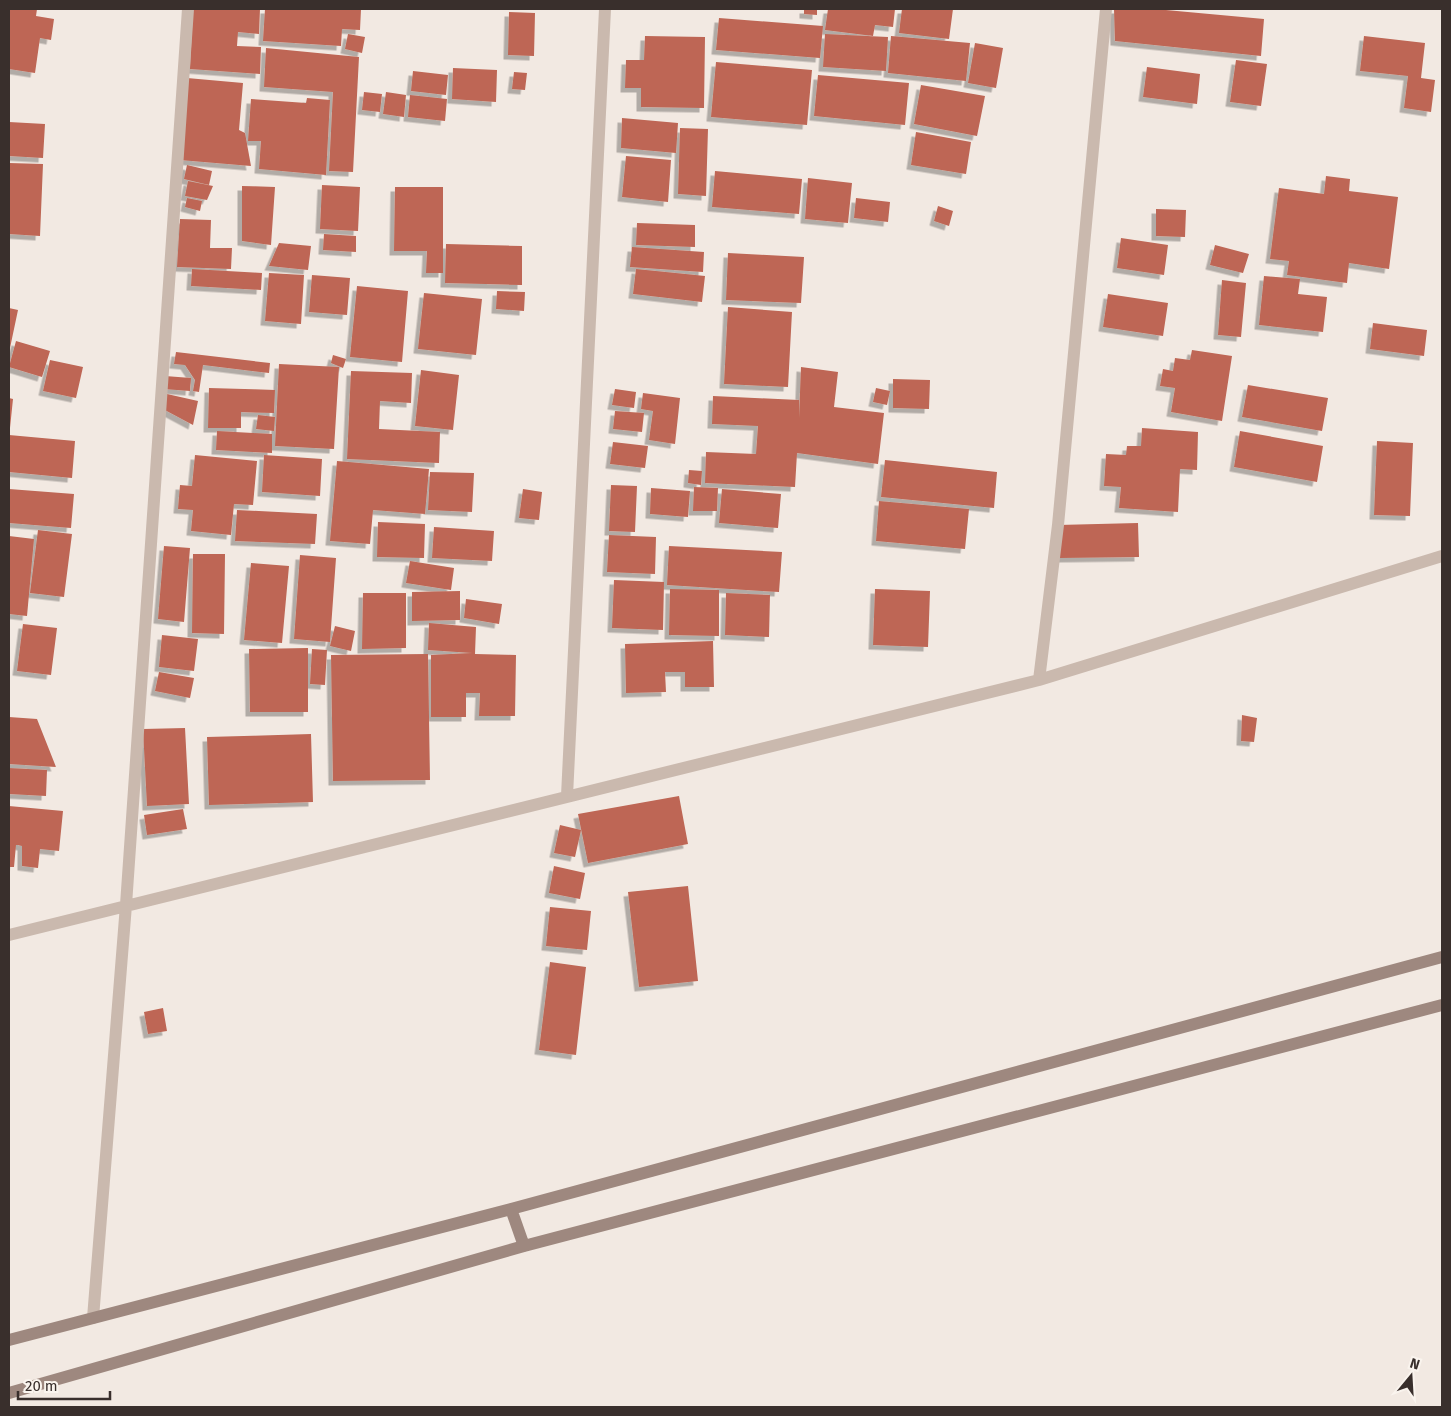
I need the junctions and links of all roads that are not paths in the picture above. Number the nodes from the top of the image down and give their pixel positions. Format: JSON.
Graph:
{"nodes":[{"id":1,"x":188,"y":9,"type":"edge"},
{"id":2,"x":605,"y":9,"type":"edge"},
{"id":3,"x":1106,"y":9,"type":"edge"},
{"id":4,"x":1442,"y":556,"type":"edge"},
{"id":5,"x":1039,"y":680,"type":"junction"},
{"id":6,"x":567,"y":796,"type":"junction"},
{"id":7,"x":126,"y":905,"type":"junction"},
{"id":8,"x":9,"y":935,"type":"edge"},
{"id":9,"x":1442,"y":957,"type":"edge"},
{"id":10,"x":1442,"y":1005,"type":"edge"},
{"id":11,"x":511,"y":1209,"type":"junction"},
{"id":12,"x":524,"y":1246,"type":"junction"},
{"id":13,"x":94,"y":1318,"type":"junction"},
{"id":14,"x":9,"y":1340,"type":"edge"},
{"id":15,"x":9,"y":1393,"type":"edge"}],
"edges":[{"from":1,"to":7,"type":"street"},
{"from":2,"to":6,"type":"street"},
{"from":3,"to":5,"type":"street"},
{"from":4,"to":5,"type":"street"},
{"from":5,"to":6,"type":"street"},
{"from":6,"to":7,"type":"street"},
{"from":7,"to":8,"type":"street"},
{"from":7,"to":13,"type":"street"},
{"from":9,"to":11,"type":"main road"},
{"from":10,"to":12,"type":"main road"},
{"from":11,"to":12,"type":"main road"},
{"from":11,"to":13,"type":"main road"},
{"from":12,"to":15,"type":"main road"},
{"from":13,"to":14,"type":"main road"}]}
